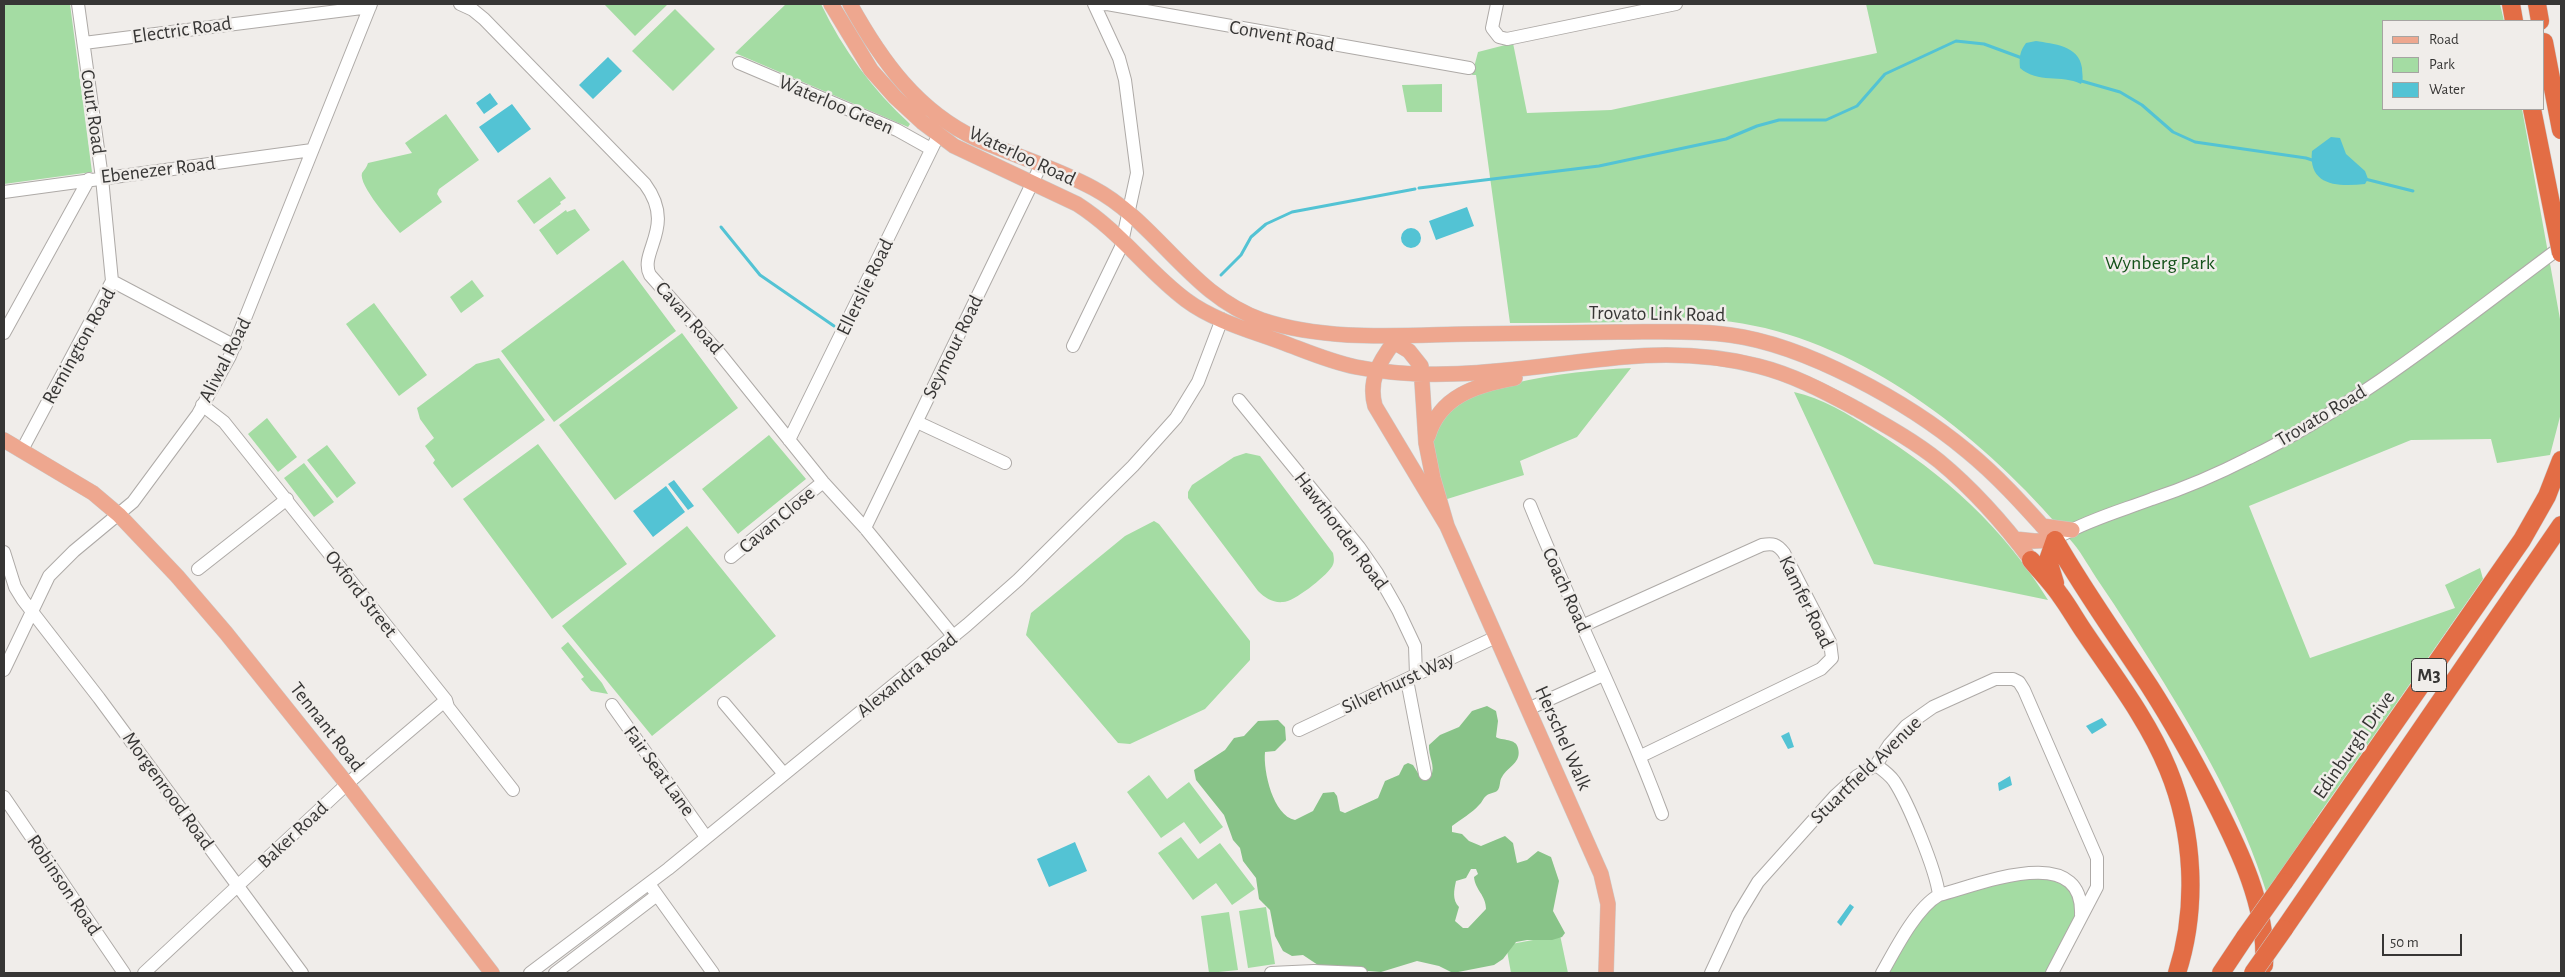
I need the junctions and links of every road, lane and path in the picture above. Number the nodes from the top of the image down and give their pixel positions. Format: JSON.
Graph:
{"nodes":[{"id":1,"x":78,"y":4,"type":"edge"},
{"id":2,"x":460,"y":4,"type":"edge"},
{"id":3,"x":831,"y":4,"type":"edge"},
{"id":4,"x":850,"y":4,"type":"edge"},
{"id":5,"x":1094,"y":4,"type":"edge"},
{"id":6,"x":1497,"y":4,"type":"edge"},
{"id":7,"x":1676,"y":4,"type":"edge"},
{"id":8,"x":2511,"y":4,"type":"edge"},
{"id":9,"x":2537,"y":4,"type":"edge"},
{"id":10,"x":370,"y":5,"type":"edge"},
{"id":11,"x":2514,"y":20,"type":"edge"},
{"id":12,"x":2540,"y":20,"type":"edge"},
{"id":13,"x":84,"y":42,"type":"junction"},
{"id":14,"x":2545,"y":47,"type":"edge"},
{"id":15,"x":739,"y":63,"type":"dead end"},
{"id":16,"x":1469,"y":68,"type":"dead end"},
{"id":17,"x":2532,"y":110,"type":"edge"},
{"id":18,"x":2561,"y":130,"type":"edge"},
{"id":19,"x":939,"y":134,"type":"junction"},
{"id":20,"x":931,"y":149,"type":"junction"},
{"id":21,"x":312,"y":150,"type":"junction"},
{"id":22,"x":1041,"y":164,"type":"junction"},
{"id":23,"x":102,"y":178,"type":"junction"},
{"id":24,"x":89,"y":180,"type":"junction"},
{"id":25,"x":1033,"y":182,"type":"junction"},
{"id":26,"x":4,"y":192,"type":"edge"},
{"id":27,"x":1130,"y":213,"type":"junction"},
{"id":28,"x":1123,"y":239,"type":"junction"},
{"id":29,"x":2561,"y":247,"type":"edge"},
{"id":30,"x":2561,"y":253,"type":"edge"},
{"id":31,"x":112,"y":281,"type":"junction"},
{"id":32,"x":1228,"y":302,"type":"joint"},
{"id":33,"x":1222,"y":319,"type":"junction"},
{"id":34,"x":1297,"y":328,"type":"junction"},
{"id":35,"x":4,"y":333,"type":"edge"},
{"id":36,"x":1456,"y":334,"type":"junction"},
{"id":37,"x":1394,"y":342,"type":"junction"},
{"id":38,"x":235,"y":346,"type":"junction"},
{"id":39,"x":1073,"y":346,"type":"dead end"},
{"id":40,"x":1558,"y":365,"type":"junction"},
{"id":41,"x":1376,"y":371,"type":"junction"},
{"id":42,"x":1423,"y":375,"type":"junction"},
{"id":43,"x":1239,"y":400,"type":"dead end"},
{"id":44,"x":202,"y":405,"type":"junction"},
{"id":45,"x":917,"y":422,"type":"junction"},
{"id":46,"x":4,"y":440,"type":"edge"},
{"id":47,"x":789,"y":440,"type":"junction"},
{"id":48,"x":1426,"y":443,"type":"junction"},
{"id":49,"x":22,"y":450,"type":"junction"},
{"id":50,"x":2561,"y":460,"type":"edge"},
{"id":51,"x":1005,"y":464,"type":"dead end"},
{"id":52,"x":823,"y":482,"type":"junction"},
{"id":53,"x":287,"y":499,"type":"junction"},
{"id":54,"x":1530,"y":505,"type":"dead end"},
{"id":55,"x":119,"y":515,"type":"junction"},
{"id":56,"x":2561,"y":525,"type":"edge"},
{"id":57,"x":1447,"y":526,"type":"junction"},
{"id":58,"x":2042,"y":526,"type":"junction"},
{"id":59,"x":864,"y":528,"type":"junction"},
{"id":60,"x":2072,"y":530,"type":"junction"},
{"id":61,"x":2014,"y":539,"type":"junction"},
{"id":62,"x":2054,"y":540,"type":"junction"},
{"id":63,"x":4,"y":552,"type":"edge"},
{"id":64,"x":732,"y":558,"type":"dead end"},
{"id":65,"x":2030,"y":560,"type":"joint"},
{"id":66,"x":198,"y":569,"type":"dead end"},
{"id":67,"x":2060,"y":595,"type":"junction"},
{"id":68,"x":32,"y":610,"type":"junction"},
{"id":69,"x":1582,"y":626,"type":"junction"},
{"id":70,"x":954,"y":637,"type":"junction"},
{"id":71,"x":1496,"y":637,"type":"junction"},
{"id":72,"x":4,"y":670,"type":"edge"},
{"id":73,"x":1603,"y":675,"type":"junction"},
{"id":74,"x":1411,"y":677,"type":"junction"},
{"id":75,"x":446,"y":700,"type":"junction"},
{"id":76,"x":724,"y":703,"type":"dead end"},
{"id":77,"x":612,"y":705,"type":"dead end"},
{"id":78,"x":1528,"y":709,"type":"junction"},
{"id":79,"x":1299,"y":730,"type":"dead end"},
{"id":80,"x":1640,"y":756,"type":"junction"},
{"id":81,"x":1876,"y":765,"type":"junction"},
{"id":82,"x":784,"y":774,"type":"junction"},
{"id":83,"x":1425,"y":774,"type":"dead end"},
{"id":84,"x":347,"y":784,"type":"junction"},
{"id":85,"x":513,"y":790,"type":"dead end"},
{"id":86,"x":4,"y":797,"type":"edge"},
{"id":87,"x":1662,"y":814,"type":"dead end"},
{"id":88,"x":706,"y":837,"type":"junction"},
{"id":89,"x":2097,"y":858,"type":"junction"},
{"id":90,"x":649,"y":883,"type":"junction"},
{"id":91,"x":238,"y":887,"type":"junction"},
{"id":92,"x":2075,"y":889,"type":"junction"},
{"id":93,"x":657,"y":895,"type":"junction"},
{"id":94,"x":1939,"y":895,"type":"junction"},
{"id":95,"x":623,"y":901,"type":"junction"},
{"id":96,"x":608,"y":912,"type":"junction"},
{"id":97,"x":632,"y":913,"type":"junction"},
{"id":98,"x":2081,"y":915,"type":"junction"},
{"id":99,"x":618,"y":925,"type":"junction"},
{"id":100,"x":560,"y":949,"type":"junction"},
{"id":101,"x":570,"y":962,"type":"junction"},
{"id":102,"x":124,"y":973,"type":"edge"},
{"id":103,"x":144,"y":973,"type":"edge"},
{"id":104,"x":302,"y":973,"type":"edge"},
{"id":105,"x":492,"y":973,"type":"edge"},
{"id":106,"x":530,"y":973,"type":"edge"},
{"id":107,"x":555,"y":973,"type":"edge"},
{"id":108,"x":713,"y":973,"type":"edge"},
{"id":109,"x":1271,"y":973,"type":"edge"},
{"id":110,"x":1361,"y":973,"type":"edge"},
{"id":111,"x":1606,"y":973,"type":"edge"},
{"id":112,"x":1711,"y":973,"type":"edge"},
{"id":113,"x":1882,"y":973,"type":"edge"},
{"id":114,"x":2052,"y":973,"type":"edge"},
{"id":115,"x":2177,"y":973,"type":"edge"},
{"id":116,"x":2220,"y":973,"type":"edge"},
{"id":117,"x":2252,"y":973,"type":"edge"},
{"id":118,"x":2263,"y":973,"type":"edge"}],
"edges":[{"from":1,"to":13,"type":"street","name":"Court Road"},
{"from":2,"to":47,"type":"street","name":"Cavan Road"},
{"from":3,"to":19,"type":"main road","name":"Waterloo Road"},
{"from":4,"to":22,"type":"main road","name":"Waterloo Road"},
{"from":5,"to":16,"type":"street","name":"Convent Road"},
{"from":5,"to":27,"type":"street"},
{"from":6,"to":7,"type":"street"},
{"from":8,"to":11,"type":"highway"},
{"from":9,"to":12,"type":"highway"},
{"from":10,"to":13,"type":"street","name":"Electric Road"},
{"from":10,"to":21,"type":"street","name":"Aliwal Road"},
{"from":13,"to":23,"type":"street","name":"Court Road"},
{"from":14,"to":18,"type":"highway"},
{"from":15,"to":20,"type":"street","name":"Waterloo Green"},
{"from":17,"to":30,"type":"highway","bridge":true},
{"from":19,"to":20,"type":"street","name":"Ellerslie Road"},
{"from":19,"to":25,"type":"main road","name":"Waterloo Road"},
{"from":20,"to":47,"type":"street","name":"Ellerslie Road"},
{"from":21,"to":23,"type":"street","name":"Ebenezer Road"},
{"from":21,"to":38,"type":"street","name":"Aliwal Road"},
{"from":22,"to":25,"type":"street","name":"Seymour Road"},
{"from":22,"to":27,"type":"main road","name":"Waterloo Road"},
{"from":23,"to":24,"type":"street","name":"Ebenezer Road"},
{"from":23,"to":31,"type":"street","name":"Court Road"},
{"from":24,"to":26,"type":"street","name":"Ebenezer Road"},
{"from":24,"to":35,"type":"street"},
{"from":25,"to":28,"type":"main road","name":"Waterloo Road"},
{"from":25,"to":45,"type":"street","name":"Seymour Road"},
{"from":27,"to":28,"type":"street"},
{"from":27,"to":32,"type":"main road","name":"Waterloo Road"},
{"from":28,"to":33,"type":"main road","name":"Waterloo Road"},
{"from":28,"to":39,"type":"street"},
{"from":29,"to":60,"type":"street","name":"Trovato Road"},
{"from":31,"to":38,"type":"street","name":"Remington Road"},
{"from":31,"to":49,"type":"street","name":"Remington Road"},
{"from":32,"to":34,"type":"main road","name":"Trovato Link Road"},
{"from":33,"to":41,"type":"main road","name":"Trovato Link Road"},
{"from":33,"to":70,"type":"street","name":"Alexandra Road"},
{"from":34,"to":36,"type":"main road","name":"Trovato Link Road"},
{"from":34,"to":37,"type":"main road"},
{"from":36,"to":37,"type":"main road"},
{"from":36,"to":58,"type":"main road","name":"Trovato Link Road"},
{"from":37,"to":41,"type":"main road"},
{"from":37,"to":42,"type":"main road"},
{"from":38,"to":44,"type":"street","name":"Aliwal Road"},
{"from":40,"to":42,"type":"main road","name":"Trovato Link Road"},
{"from":40,"to":48,"type":"main road"},
{"from":40,"to":61,"type":"main road","name":"Trovato Link Road"},
{"from":41,"to":42,"type":"main road","name":"Trovato Link Road"},
{"from":41,"to":57,"type":"main road","name":"Herschel Walk"},
{"from":42,"to":48,"type":"main road","name":"Herschel Walk"},
{"from":43,"to":74,"type":"street","name":"Hawthorden Road"},
{"from":44,"to":53,"type":"street","name":"Oxford Street"},
{"from":44,"to":55,"type":"street","name":"Aliwal Road"},
{"from":45,"to":51,"type":"street"},
{"from":45,"to":59,"type":"street","name":"Seymour Road"},
{"from":46,"to":49,"type":"main road","name":"Tennant Road"},
{"from":47,"to":52,"type":"street","name":"Cavan Road"},
{"from":48,"to":57,"type":"main road","name":"Herschel Walk"},
{"from":49,"to":55,"type":"main road","name":"Tennant Road"},
{"from":50,"to":116,"type":"highway","name":"Edinburgh Drive","number":"M3","bridge":true},
{"from":52,"to":59,"type":"street","name":"Cavan Road"},
{"from":52,"to":64,"type":"street","name":"Cavan Close"},
{"from":53,"to":66,"type":"street"},
{"from":53,"to":75,"type":"street","name":"Oxford Street"},
{"from":54,"to":69,"type":"street","name":"Coach Road"},
{"from":55,"to":68,"type":"street","name":"Aliwal Road"},
{"from":55,"to":84,"type":"main road","name":"Tennant Road"},
{"from":56,"to":117,"type":"highway","number":"M3","bridge":true},
{"from":57,"to":71,"type":"main road","name":"Herschel Walk"},
{"from":58,"to":60,"type":"main road"},
{"from":58,"to":62,"type":"main road","name":"Trovato Link Road"},
{"from":59,"to":70,"type":"street","name":"Cavan Road"},
{"from":60,"to":62,"type":"street","name":"Trovato Road"},
{"from":61,"to":62,"type":"main road"},
{"from":61,"to":65,"type":"main road","name":"Trovato Link Road"},
{"from":62,"to":67,"type":"highway"},
{"from":62,"to":118,"type":"highway"},
{"from":63,"to":68,"type":"street","name":"Morgenrood Road"},
{"from":65,"to":67,"type":"highway"},
{"from":67,"to":115,"type":"highway"},
{"from":68,"to":72,"type":"street","name":"Aliwal Road"},
{"from":68,"to":91,"type":"street","name":"Morgenrood Road"},
{"from":69,"to":73,"type":"street","name":"Coach Road"},
{"from":69,"to":80,"type":"street","name":"Kamfer Road"},
{"from":70,"to":82,"type":"street","name":"Alexandra Road"},
{"from":71,"to":74,"type":"street","name":"Silverhurst Way"},
{"from":71,"to":78,"type":"main road","name":"Herschel Walk"},
{"from":73,"to":78,"type":"street"},
{"from":73,"to":80,"type":"street","name":"Coach Road"},
{"from":74,"to":79,"type":"street","name":"Silverhurst Way"},
{"from":74,"to":83,"type":"street","name":"Hawthorden Road"},
{"from":75,"to":84,"type":"street","name":"Baker Road"},
{"from":75,"to":85,"type":"street","name":"Oxford Street"},
{"from":76,"to":82,"type":"street"},
{"from":77,"to":88,"type":"street","name":"Fair Seat Lane"},
{"from":78,"to":111,"type":"main road","name":"Herschel Walk"},
{"from":80,"to":87,"type":"street","name":"Coach Road"},
{"from":81,"to":89,"type":"street","name":"Stuartfield Avenue"},
{"from":81,"to":94,"type":"street"},
{"from":81,"to":112,"type":"street","name":"Stuartfield Avenue"},
{"from":82,"to":88,"type":"street","name":"Alexandra Road"},
{"from":84,"to":91,"type":"street","name":"Baker Road"},
{"from":84,"to":105,"type":"main road","name":"Tennant Road"},
{"from":86,"to":102,"type":"street","name":"Robinson Road"},
{"from":88,"to":90,"type":"street","name":"Alexandra Road"},
{"from":89,"to":92,"type":"street"},
{"from":89,"to":98,"type":"street","name":"Stuartfield Avenue"},
{"from":90,"to":93,"type":"street"},
{"from":90,"to":95,"type":"street","name":"Alexandra Road"},
{"from":91,"to":103,"type":"street","name":"Baker Road"},
{"from":91,"to":104,"type":"street","name":"Morgenrood Road"},
{"from":92,"to":94,"type":"street"},
{"from":92,"to":98,"type":"street"},
{"from":93,"to":97,"type":"street"},
{"from":93,"to":108,"type":"street"},
{"from":94,"to":113,"type":"street"},
{"from":95,"to":96,"type":"street","name":"Alexandra Road"},
{"from":95,"to":97,"type":"street"},
{"from":96,"to":99,"type":"street"},
{"from":96,"to":100,"type":"street","name":"Alexandra Road"},
{"from":97,"to":99,"type":"street"},
{"from":98,"to":114,"type":"street","name":"Stuartfield Avenue"},
{"from":99,"to":101,"type":"street"},
{"from":100,"to":101,"type":"street"},
{"from":100,"to":106,"type":"street","name":"Alexandra Road"},
{"from":101,"to":107,"type":"street"},
{"from":109,"to":110,"type":"street"}]}
